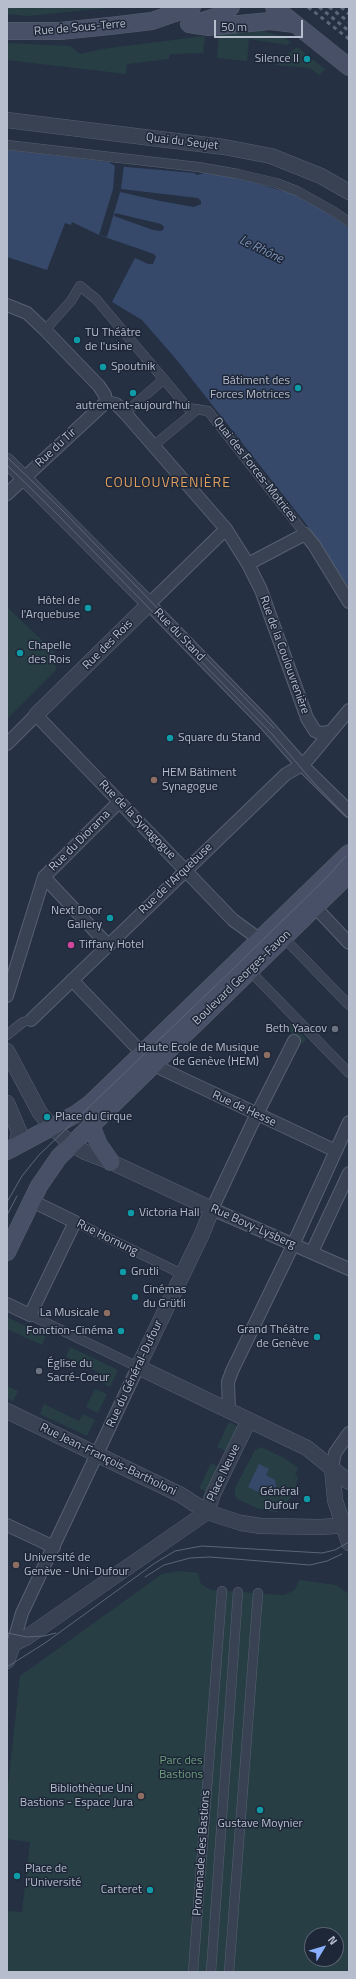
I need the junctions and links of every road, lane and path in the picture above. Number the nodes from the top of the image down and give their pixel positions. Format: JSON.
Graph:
{"nodes":[{"id":1,"x":231,"y":7,"type":"edge"},
{"id":2,"x":274,"y":7,"type":"edge"},
{"id":3,"x":186,"y":12,"type":"edge"},
{"id":4,"x":295,"y":24,"type":"junction"},
{"id":5,"x":7,"y":31,"type":"edge"},
{"id":6,"x":349,"y":67,"type":"edge"},
{"id":7,"x":7,"y":120,"type":"edge"},
{"id":8,"x":7,"y":145,"type":"edge"},
{"id":9,"x":349,"y":192,"type":"edge"},
{"id":10,"x":349,"y":222,"type":"edge"},
{"id":11,"x":7,"y":305,"type":"edge"},
{"id":12,"x":45,"y":330,"type":"junction"},
{"id":13,"x":164,"y":379,"type":"junction"},
{"id":14,"x":106,"y":402,"type":"junction"},
{"id":15,"x":198,"y":409,"type":"junction"},
{"id":16,"x":126,"y":413,"type":"junction"},
{"id":17,"x":154,"y":446,"type":"junction"},
{"id":18,"x":7,"y":461,"type":"edge"},
{"id":19,"x":24,"y":478,"type":"junction"},
{"id":20,"x":7,"y":494,"type":"edge"},
{"id":21,"x":226,"y":529,"type":"junction"},
{"id":22,"x":305,"y":534,"type":"junction"},
{"id":23,"x":248,"y":564,"type":"junction"},
{"id":24,"x":349,"y":602,"type":"edge"},
{"id":25,"x":148,"y":604,"type":"junction"},
{"id":26,"x":345,"y":714,"type":"edge"},
{"id":27,"x":36,"y":715,"type":"junction"},
{"id":28,"x":330,"y":732,"type":"junction"},
{"id":29,"x":7,"y":744,"type":"edge"},
{"id":30,"x":302,"y":765,"type":"junction"},
{"id":31,"x":119,"y":802,"type":"junction"},
{"id":32,"x":349,"y":811,"type":"edge"},
{"id":33,"x":349,"y":853,"type":"edge"},
{"id":34,"x":185,"y":870,"type":"junction"},
{"id":35,"x":44,"y":877,"type":"junction"},
{"id":36,"x":348,"y":877,"type":"edge"},
{"id":37,"x":314,"y":907,"type":"junction"},
{"id":38,"x":284,"y":938,"type":"junction"},
{"id":39,"x":259,"y":939,"type":"junction"},
{"id":40,"x":349,"y":943,"type":"edge"},
{"id":41,"x":108,"y":945,"type":"junction"},
{"id":42,"x":250,"y":971,"type":"junction"},
{"id":43,"x":72,"y":980,"type":"junction"},
{"id":44,"x":7,"y":996,"type":"edge"},
{"id":45,"x":349,"y":1005,"type":"edge"},
{"id":46,"x":31,"y":1020,"type":"joint"},
{"id":47,"x":7,"y":1035,"type":"edge"},
{"id":48,"x":294,"y":1041,"type":"dead end"},
{"id":49,"x":7,"y":1051,"type":"edge"},
{"id":50,"x":148,"y":1058,"type":"junction"},
{"id":51,"x":349,"y":1073,"type":"edge"},
{"id":52,"x":7,"y":1103,"type":"edge"},
{"id":53,"x":257,"y":1114,"type":"junction"},
{"id":54,"x":349,"y":1122,"type":"edge"},
{"id":55,"x":91,"y":1125,"type":"junction"},
{"id":56,"x":52,"y":1127,"type":"junction"},
{"id":57,"x":71,"y":1144,"type":"junction"},
{"id":58,"x":12,"y":1148,"type":"edge"},
{"id":59,"x":336,"y":1151,"type":"junction"},
{"id":60,"x":111,"y":1162,"type":"junction"},
{"id":61,"x":349,"y":1173,"type":"edge"},
{"id":62,"x":32,"y":1201,"type":"junction"},
{"id":63,"x":212,"y":1209,"type":"junction"},
{"id":64,"x":75,"y":1222,"type":"junction"},
{"id":65,"x":293,"y":1245,"type":"junction"},
{"id":66,"x":7,"y":1252,"type":"edge"},
{"id":67,"x":312,"y":1252,"type":"junction"},
{"id":68,"x":349,"y":1269,"type":"edge"},
{"id":69,"x":182,"y":1274,"type":"junction"},
{"id":70,"x":7,"y":1304,"type":"edge"},
{"id":71,"x":30,"y":1315,"type":"junction"},
{"id":72,"x":138,"y":1367,"type":"junction"},
{"id":73,"x":229,"y":1410,"type":"junction"},
{"id":74,"x":7,"y":1411,"type":"edge"},
{"id":75,"x":249,"y":1420,"type":"junction"},
{"id":76,"x":349,"y":1433,"type":"edge"},
{"id":77,"x":97,"y":1454,"type":"junction"},
{"id":78,"x":332,"y":1468,"type":"junction"},
{"id":79,"x":349,"y":1482,"type":"edge"},
{"id":80,"x":207,"y":1512,"type":"junction"},
{"id":81,"x":7,"y":1525,"type":"edge"},
{"id":82,"x":346,"y":1525,"type":"edge"},
{"id":83,"x":349,"y":1543,"type":"edge"},
{"id":84,"x":54,"y":1547,"type":"junction"},
{"id":85,"x":222,"y":1591,"type":"dead end"},
{"id":86,"x":238,"y":1592,"type":"dead end"},
{"id":87,"x":258,"y":1593,"type":"dead end"},
{"id":88,"x":9,"y":1644,"type":"edge"},
{"id":89,"x":7,"y":1661,"type":"edge"},
{"id":90,"x":193,"y":1972,"type":"edge"},
{"id":91,"x":211,"y":1972,"type":"edge"},
{"id":92,"x":229,"y":1972,"type":"edge"}],
"edges":[{"from":1,"to":3,"type":"main road","name":"Rue de Sous-Terre"},
{"from":2,"to":4,"type":"main road"},
{"from":3,"to":4,"type":"main road"},
{"from":3,"to":5,"type":"main road","name":"Rue de Sous-Terre"},
{"from":4,"to":6,"type":"main road"},
{"from":7,"to":9,"type":"street","name":"Quai du Seujet"},
{"from":8,"to":10,"type":"street"},
{"from":11,"to":12,"type":"street"},
{"from":12,"to":13,"type":"street","name":"Quai des Forces-Motrices"},
{"from":12,"to":14,"type":"street"},
{"from":13,"to":15,"type":"street","name":"Quai des Forces-Motrices"},
{"from":13,"to":16,"type":"street"},
{"from":14,"to":16,"type":"street","name":"Rue de la Coulouvrenière"},
{"from":14,"to":19,"type":"street","name":"Rue du Tir"},
{"from":15,"to":17,"type":"street"},
{"from":15,"to":22,"type":"street","name":"Quai des Forces-Motrices"},
{"from":16,"to":17,"type":"street","name":"Rue de la Coulouvrenière"},
{"from":17,"to":21,"type":"street","name":"Rue de la Coulouvrenière"},
{"from":18,"to":19,"type":"street","name":"Rue du Stand"},
{"from":19,"to":20,"type":"street","name":"Rue du Tir"},
{"from":19,"to":25,"type":"street","name":"Rue du Stand"},
{"from":21,"to":23,"type":"street","name":"Rue de la Coulouvrenière"},
{"from":21,"to":25,"type":"street","name":"Rue des Rois"},
{"from":22,"to":23,"type":"street"},
{"from":22,"to":24,"type":"street","name":"Quai des Forces-Motrices"},
{"from":23,"to":28,"type":"street","name":"Rue de la Coulouvrenière"},
{"from":25,"to":27,"type":"street","name":"Rue des Rois"},
{"from":25,"to":30,"type":"street","name":"Rue du Stand"},
{"from":26,"to":28,"type":"street","name":"Rue de l'Arquebuse"},
{"from":27,"to":29,"type":"street","name":"Rue des Rois"},
{"from":27,"to":31,"type":"street","name":"Rue de la Synagogue"},
{"from":28,"to":30,"type":"street","name":"Rue de l'Arquebuse"},
{"from":30,"to":32,"type":"street","name":"Rue du Stand"},
{"from":30,"to":34,"type":"street","name":"Rue de l'Arquebuse"},
{"from":31,"to":34,"type":"street","name":"Rue de la Synagogue"},
{"from":31,"to":35,"type":"street","name":"Rue du Diorama"},
{"from":33,"to":39,"type":"main road","name":"Boulevard Georges-Favon"},
{"from":34,"to":39,"type":"street","name":"Rue de la Synagogue"},
{"from":34,"to":41,"type":"street","name":"Rue de l'Arquebuse"},
{"from":35,"to":41,"type":"street"},
{"from":35,"to":44,"type":"street","name":"Rue du Diorama"},
{"from":36,"to":37,"type":"main road","name":"Boulevard Georges-Favon"},
{"from":37,"to":38,"type":"main road","name":"Boulevard Georges-Favon"},
{"from":37,"to":40,"type":"street"},
{"from":38,"to":42,"type":"main road","name":"Boulevard Georges-Favon"},
{"from":38,"to":45,"type":"street"},
{"from":39,"to":50,"type":"main road","name":"Boulevard Georges-Favon"},
{"from":41,"to":43,"type":"street","name":"Rue de l'Arquebuse"},
{"from":42,"to":50,"type":"main road","name":"Boulevard Georges-Favon"},
{"from":42,"to":51,"type":"street"},
{"from":43,"to":46,"type":"street","name":"Rue de l'Arquebuse"},
{"from":43,"to":50,"type":"street","name":"Rue de Hesse"},
{"from":46,"to":47,"type":"street","name":"Rue de l'Arquebuse"},
{"from":48,"to":53,"type":"street","name":"Rue du Général-Dufour"},
{"from":49,"to":56,"type":"street"},
{"from":50,"to":53,"type":"street","name":"Rue de Hesse"},
{"from":50,"to":55,"type":"main road","name":"Boulevard Georges-Favon"},
{"from":50,"to":56,"type":"main road","name":"Boulevard Georges-Favon"},
{"from":52,"to":58,"type":"street"},
{"from":53,"to":59,"type":"street","name":"Rue de Hesse"},
{"from":53,"to":63,"type":"street","name":"Rue du Général-Dufour"},
{"from":54,"to":59,"type":"street"},
{"from":55,"to":57,"type":"main road","name":"Boulevard Georges-Favon"},
{"from":55,"to":60,"type":"main road"},
{"from":56,"to":57,"type":"street"},
{"from":56,"to":58,"type":"main road","name":"Boulevard Georges-Favon"},
{"from":57,"to":60,"type":"street","name":"Rue Bovy-Lysberg"},
{"from":57,"to":62,"type":"main road","name":"Boulevard Georges-Favon"},
{"from":59,"to":65,"type":"street"},
{"from":60,"to":63,"type":"street","name":"Rue Bovy-Lysberg"},
{"from":61,"to":67,"type":"street"},
{"from":62,"to":64,"type":"street","name":"Rue Hornung"},
{"from":62,"to":66,"type":"main road","name":"Boulevard Georges-Favon"},
{"from":63,"to":65,"type":"street","name":"Rue Bovy-Lysberg"},
{"from":63,"to":69,"type":"street","name":"Rue du Général-Dufour"},
{"from":64,"to":69,"type":"street","name":"Rue Hornung"},
{"from":64,"to":71,"type":"street"},
{"from":65,"to":67,"type":"street","name":"Rue Bovy-Lysberg"},
{"from":65,"to":73,"type":"street"},
{"from":67,"to":68,"type":"street","name":"Rue Bovy-Lysberg"},
{"from":69,"to":72,"type":"street","name":"Rue du Général-Dufour"},
{"from":70,"to":71,"type":"street"},
{"from":71,"to":72,"type":"street"},
{"from":72,"to":73,"type":"street"},
{"from":72,"to":77,"type":"street","name":"Rue du Général-Dufour"},
{"from":73,"to":75,"type":"street"},
{"from":74,"to":77,"type":"street","name":"Rue Jean-François-Bartholoni"},
{"from":75,"to":78,"type":"street"},
{"from":75,"to":80,"type":"street","name":"Place Neuve"},
{"from":76,"to":78,"type":"street"},
{"from":77,"to":80,"type":"street","name":"Rue Jean-François-Bartholoni"},
{"from":77,"to":84,"type":"street","name":"Rue du Général-Dufour"},
{"from":78,"to":79,"type":"street"},
{"from":78,"to":82,"type":"street"},
{"from":80,"to":82,"type":"street","name":"Place Neuve"},
{"from":80,"to":88,"type":"street"},
{"from":81,"to":84,"type":"street"},
{"from":82,"to":83,"type":"street"},
{"from":84,"to":88,"type":"street","name":"Rue du Général-Dufour"},
{"from":85,"to":90,"type":"street","name":"Promenade des Bastions"},
{"from":86,"to":91,"type":"street","name":"Promenade des Bastions"},
{"from":87,"to":92,"type":"street"},
{"from":88,"to":89,"type":"street"}]}
